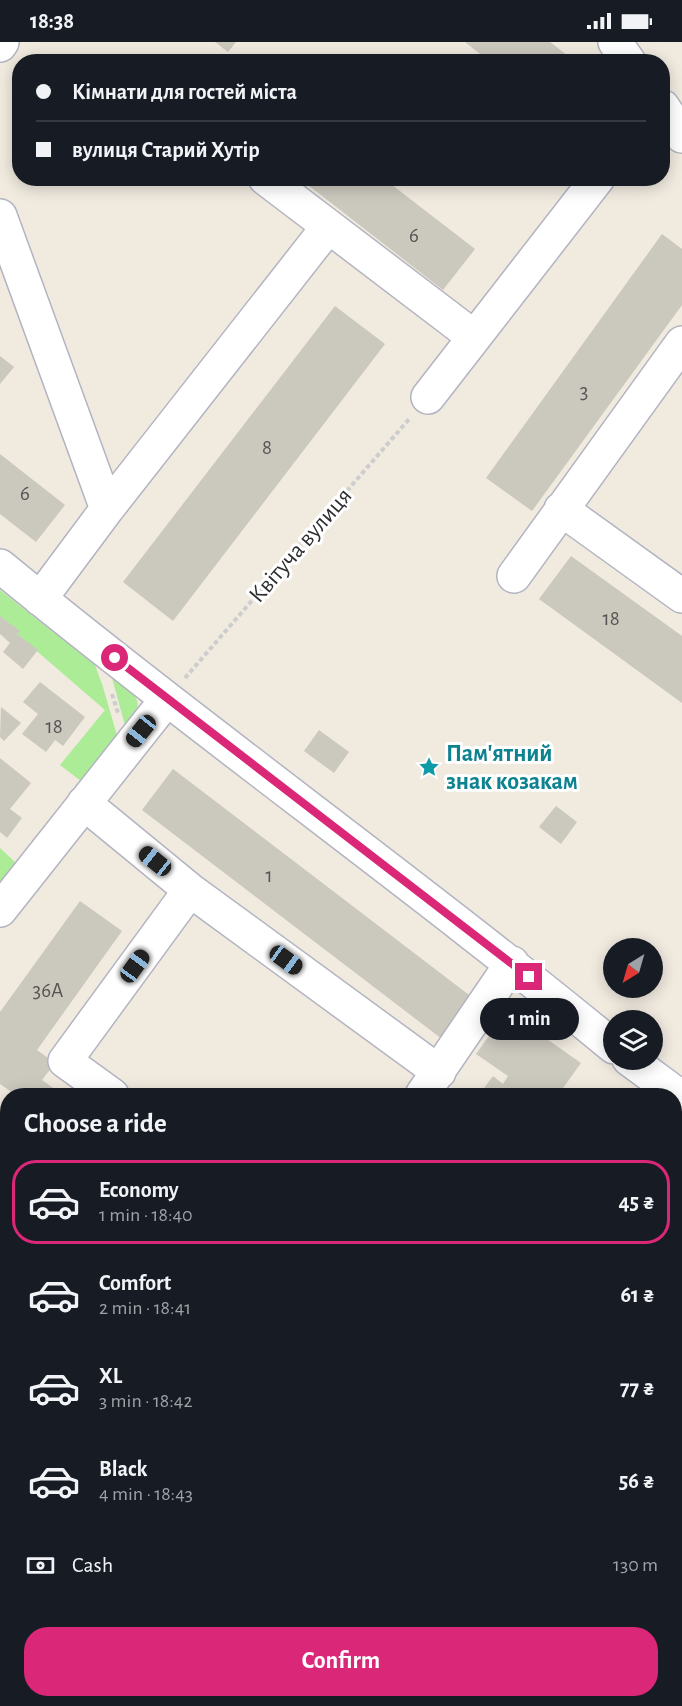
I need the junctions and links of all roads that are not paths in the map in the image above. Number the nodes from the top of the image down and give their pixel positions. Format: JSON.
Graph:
{"nodes":[{"id":1,"x":670,"y":118,"type":"edge"},
{"id":2,"x":682,"y":136,"type":"edge"},
{"id":3,"x":275,"y":186,"type":"edge"},
{"id":4,"x":592,"y":186,"type":"edge"},
{"id":5,"x":0,"y":216,"type":"edge"},
{"id":6,"x":328,"y":227,"type":"junction"},
{"id":7,"x":474,"y":337,"type":"junction"},
{"id":8,"x":682,"y":343,"type":"edge"},
{"id":9,"x":428,"y":397,"type":"road end"},
{"id":10,"x":107,"y":509,"type":"junction"},
{"id":11,"x":561,"y":509,"type":"junction"},
{"id":12,"x":0,"y":566,"type":"edge"},
{"id":13,"x":513,"y":576,"type":"dead end"},
{"id":14,"x":682,"y":597,"type":"edge"},
{"id":15,"x":40,"y":599,"type":"junction"},
{"id":16,"x":167,"y":699,"type":"junction"},
{"id":17,"x":84,"y":803,"type":"junction"},
{"id":18,"x":190,"y":890,"type":"junction"},
{"id":19,"x":0,"y":910,"type":"edge"},
{"id":20,"x":512,"y":963,"type":"junction"},
{"id":21,"x":603,"y":1038,"type":"edge"},
{"id":22,"x":644,"y":1070,"type":"edge"},
{"id":23,"x":431,"y":1083,"type":"edge"},
{"id":24,"x":102,"y":1088,"type":"edge"},
{"id":25,"x":668,"y":1088,"type":"edge"}],
"edges":[{"from":1,"to":2,"type":"street"},
{"from":3,"to":6,"type":"street"},
{"from":4,"to":7,"type":"street"},
{"from":5,"to":10,"type":"street"},
{"from":6,"to":7,"type":"street"},
{"from":6,"to":10,"type":"street"},
{"from":7,"to":9,"type":"street"},
{"from":8,"to":11,"type":"street"},
{"from":10,"to":15,"type":"street"},
{"from":11,"to":13,"type":"street"},
{"from":11,"to":14,"type":"street"},
{"from":12,"to":15,"type":"street"},
{"from":15,"to":16,"type":"street"},
{"from":16,"to":17,"type":"street"},
{"from":16,"to":20,"type":"street"},
{"from":17,"to":18,"type":"street"},
{"from":17,"to":19,"type":"street"},
{"from":18,"to":23,"type":"street"},
{"from":18,"to":24,"type":"street"},
{"from":20,"to":21,"type":"street"},
{"from":20,"to":23,"type":"street"},
{"from":22,"to":25,"type":"street"}]}
